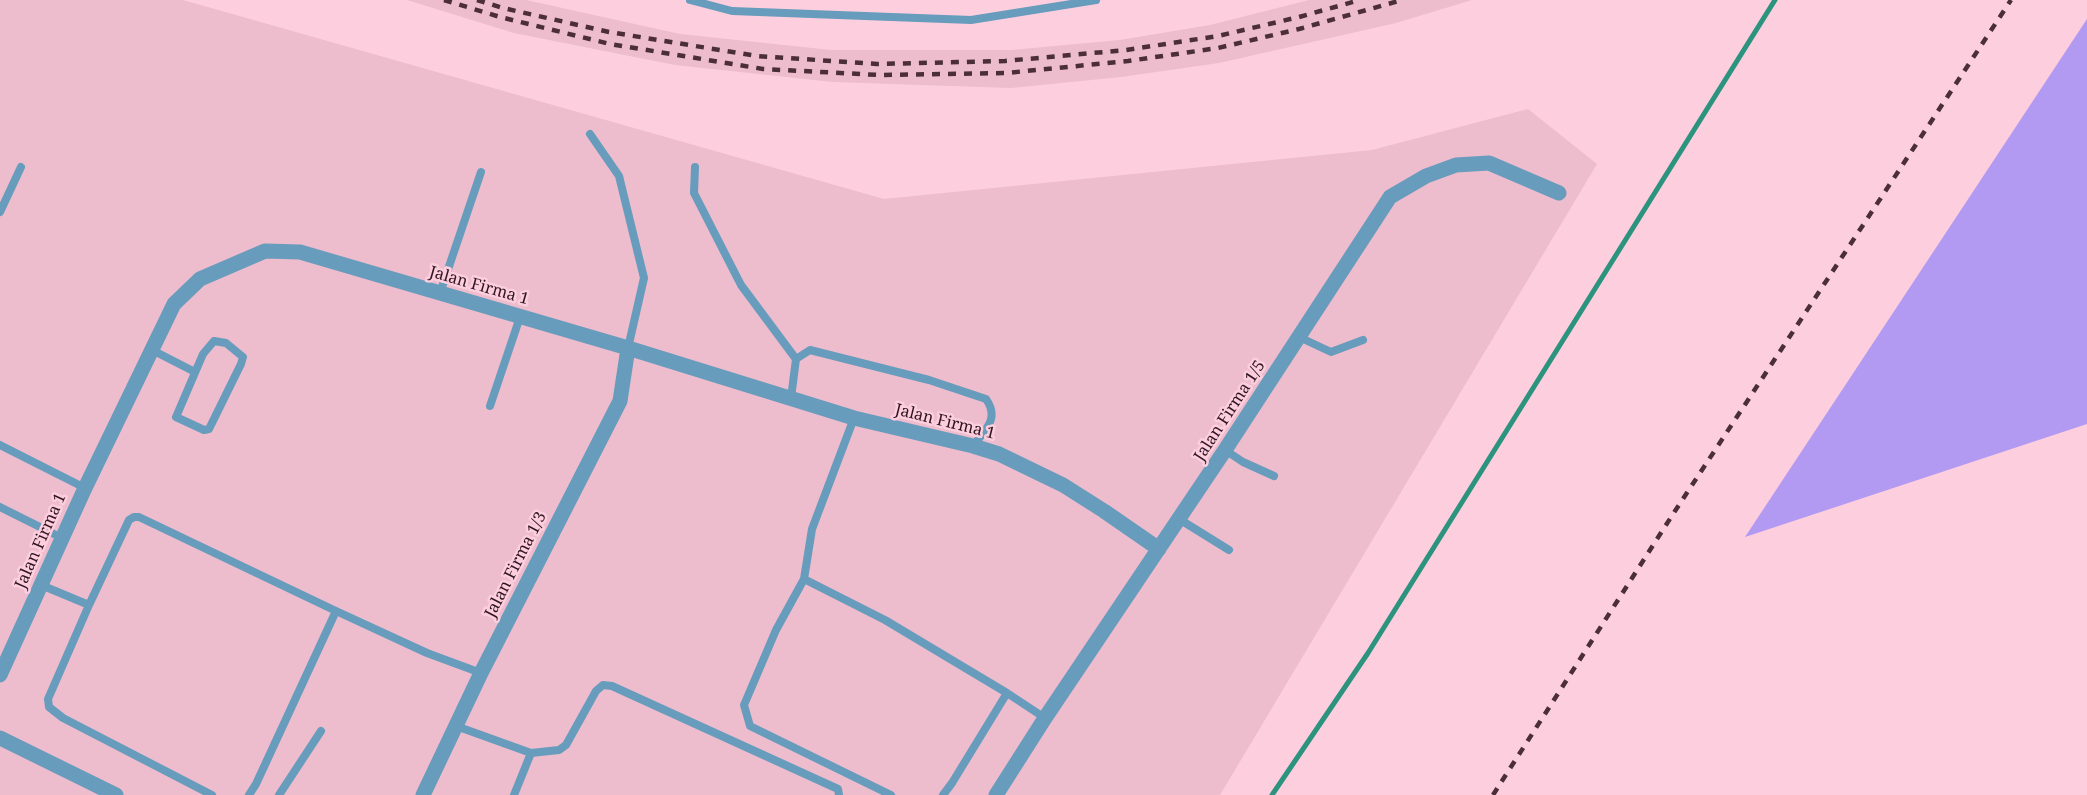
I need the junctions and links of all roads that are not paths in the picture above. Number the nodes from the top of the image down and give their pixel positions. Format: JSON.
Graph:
{"nodes":[{"id":1,"x":690,"y":0,"type":"edge"},
{"id":2,"x":1096,"y":0,"type":"edge"},
{"id":3,"x":590,"y":134,"type":"dead end"},
{"id":4,"x":21,"y":167,"type":"dead end"},
{"id":5,"x":695,"y":167,"type":"dead end"},
{"id":6,"x":481,"y":172,"type":"dead end"},
{"id":7,"x":1559,"y":193,"type":"dead end"},
{"id":8,"x":0,"y":212,"type":"edge"},
{"id":9,"x":440,"y":293,"type":"junction"},
{"id":10,"x":520,"y":316,"type":"junction"},
{"id":11,"x":1299,"y":337,"type":"junction"},
{"id":12,"x":1363,"y":340,"type":"dead end"},
{"id":13,"x":628,"y":348,"type":"junction"},
{"id":14,"x":152,"y":350,"type":"junction"},
{"id":15,"x":796,"y":359,"type":"junction"},
{"id":16,"x":195,"y":372,"type":"junction"},
{"id":17,"x":791,"y":398,"type":"junction"},
{"id":18,"x":490,"y":406,"type":"dead end"},
{"id":19,"x":854,"y":418,"type":"junction"},
{"id":20,"x":0,"y":445,"type":"edge"},
{"id":21,"x":973,"y":446,"type":"junction"},
{"id":22,"x":1225,"y":450,"type":"junction"},
{"id":23,"x":1274,"y":476,"type":"dead end"},
{"id":24,"x":85,"y":488,"type":"junction"},
{"id":25,"x":0,"y":507,"type":"edge"},
{"id":26,"x":1179,"y":519,"type":"junction"},
{"id":27,"x":62,"y":538,"type":"junction"},
{"id":28,"x":1159,"y":549,"type":"junction"},
{"id":29,"x":1229,"y":550,"type":"dead end"},
{"id":30,"x":804,"y":579,"type":"junction"},
{"id":31,"x":41,"y":585,"type":"junction"},
{"id":32,"x":89,"y":605,"type":"junction"},
{"id":33,"x":336,"y":611,"type":"junction"},
{"id":34,"x":481,"y":673,"type":"junction"},
{"id":35,"x":0,"y":675,"type":"edge"},
{"id":36,"x":1007,"y":693,"type":"junction"},
{"id":37,"x":1045,"y":718,"type":"junction"},
{"id":38,"x":456,"y":726,"type":"junction"},
{"id":39,"x":321,"y":731,"type":"dead end"},
{"id":40,"x":0,"y":738,"type":"edge"},
{"id":41,"x":531,"y":753,"type":"junction"},
{"id":42,"x":116,"y":795,"type":"edge"},
{"id":43,"x":213,"y":795,"type":"edge"},
{"id":44,"x":249,"y":795,"type":"edge"},
{"id":45,"x":279,"y":795,"type":"edge"},
{"id":46,"x":423,"y":795,"type":"edge"},
{"id":47,"x":514,"y":795,"type":"edge"},
{"id":48,"x":839,"y":795,"type":"edge"},
{"id":49,"x":891,"y":795,"type":"edge"},
{"id":50,"x":943,"y":795,"type":"edge"},
{"id":51,"x":996,"y":795,"type":"edge"}],
"edges":[{"from":1,"to":2,"type":"lane"},
{"from":3,"to":13,"type":"lane"},
{"from":4,"to":8,"type":"lane"},
{"from":5,"to":15,"type":"lane"},
{"from":6,"to":9,"type":"lane"},
{"from":7,"to":11,"type":"street","name":"Jalan Firma 1/5"},
{"from":9,"to":10,"type":"street","name":"Jalan Firma 1"},
{"from":9,"to":14,"type":"street","name":"Jalan Firma 1"},
{"from":10,"to":13,"type":"street","name":"Jalan Firma 1"},
{"from":10,"to":18,"type":"lane"},
{"from":11,"to":12,"type":"lane"},
{"from":11,"to":22,"type":"street","name":"Jalan Firma 1/5"},
{"from":13,"to":17,"type":"street","name":"Jalan Firma 1"},
{"from":13,"to":34,"type":"street","name":"Jalan Firma 1/3"},
{"from":14,"to":16,"type":"lane"},
{"from":14,"to":24,"type":"street","name":"Jalan Firma 1"},
{"from":15,"to":17,"type":"lane"},
{"from":15,"to":21,"type":"lane"},
{"from":16,"to":16,"type":"lane"},
{"from":17,"to":19,"type":"street","name":"Jalan Firma 1"},
{"from":19,"to":21,"type":"street","name":"Jalan Firma 1"},
{"from":19,"to":30,"type":"lane"},
{"from":20,"to":24,"type":"lane"},
{"from":21,"to":28,"type":"street","name":"Jalan Firma 1"},
{"from":22,"to":23,"type":"lane"},
{"from":22,"to":26,"type":"street","name":"Jalan Firma 1/5"},
{"from":24,"to":27,"type":"street","name":"Jalan Firma 1"},
{"from":25,"to":27,"type":"lane"},
{"from":26,"to":28,"type":"street","name":"Jalan Firma 1/5"},
{"from":26,"to":29,"type":"lane"},
{"from":27,"to":31,"type":"street","name":"Jalan Firma 1"},
{"from":28,"to":37,"type":"street","name":"Jalan Firma 1/5"},
{"from":30,"to":36,"type":"lane"},
{"from":30,"to":49,"type":"lane"},
{"from":31,"to":32,"type":"lane"},
{"from":31,"to":35,"type":"street","name":"Jalan Firma 1"},
{"from":32,"to":33,"type":"lane"},
{"from":32,"to":43,"type":"lane"},
{"from":33,"to":34,"type":"lane"},
{"from":33,"to":44,"type":"lane"},
{"from":34,"to":38,"type":"street","name":"Jalan Firma 1/3"},
{"from":36,"to":37,"type":"lane"},
{"from":36,"to":50,"type":"lane"},
{"from":37,"to":51,"type":"street","name":"Jalan Firma 1/5"},
{"from":38,"to":41,"type":"lane"},
{"from":38,"to":46,"type":"street","name":"Jalan Firma 1/3"},
{"from":39,"to":45,"type":"lane"},
{"from":40,"to":42,"type":"street"},
{"from":41,"to":47,"type":"lane"},
{"from":41,"to":48,"type":"lane"}]}
